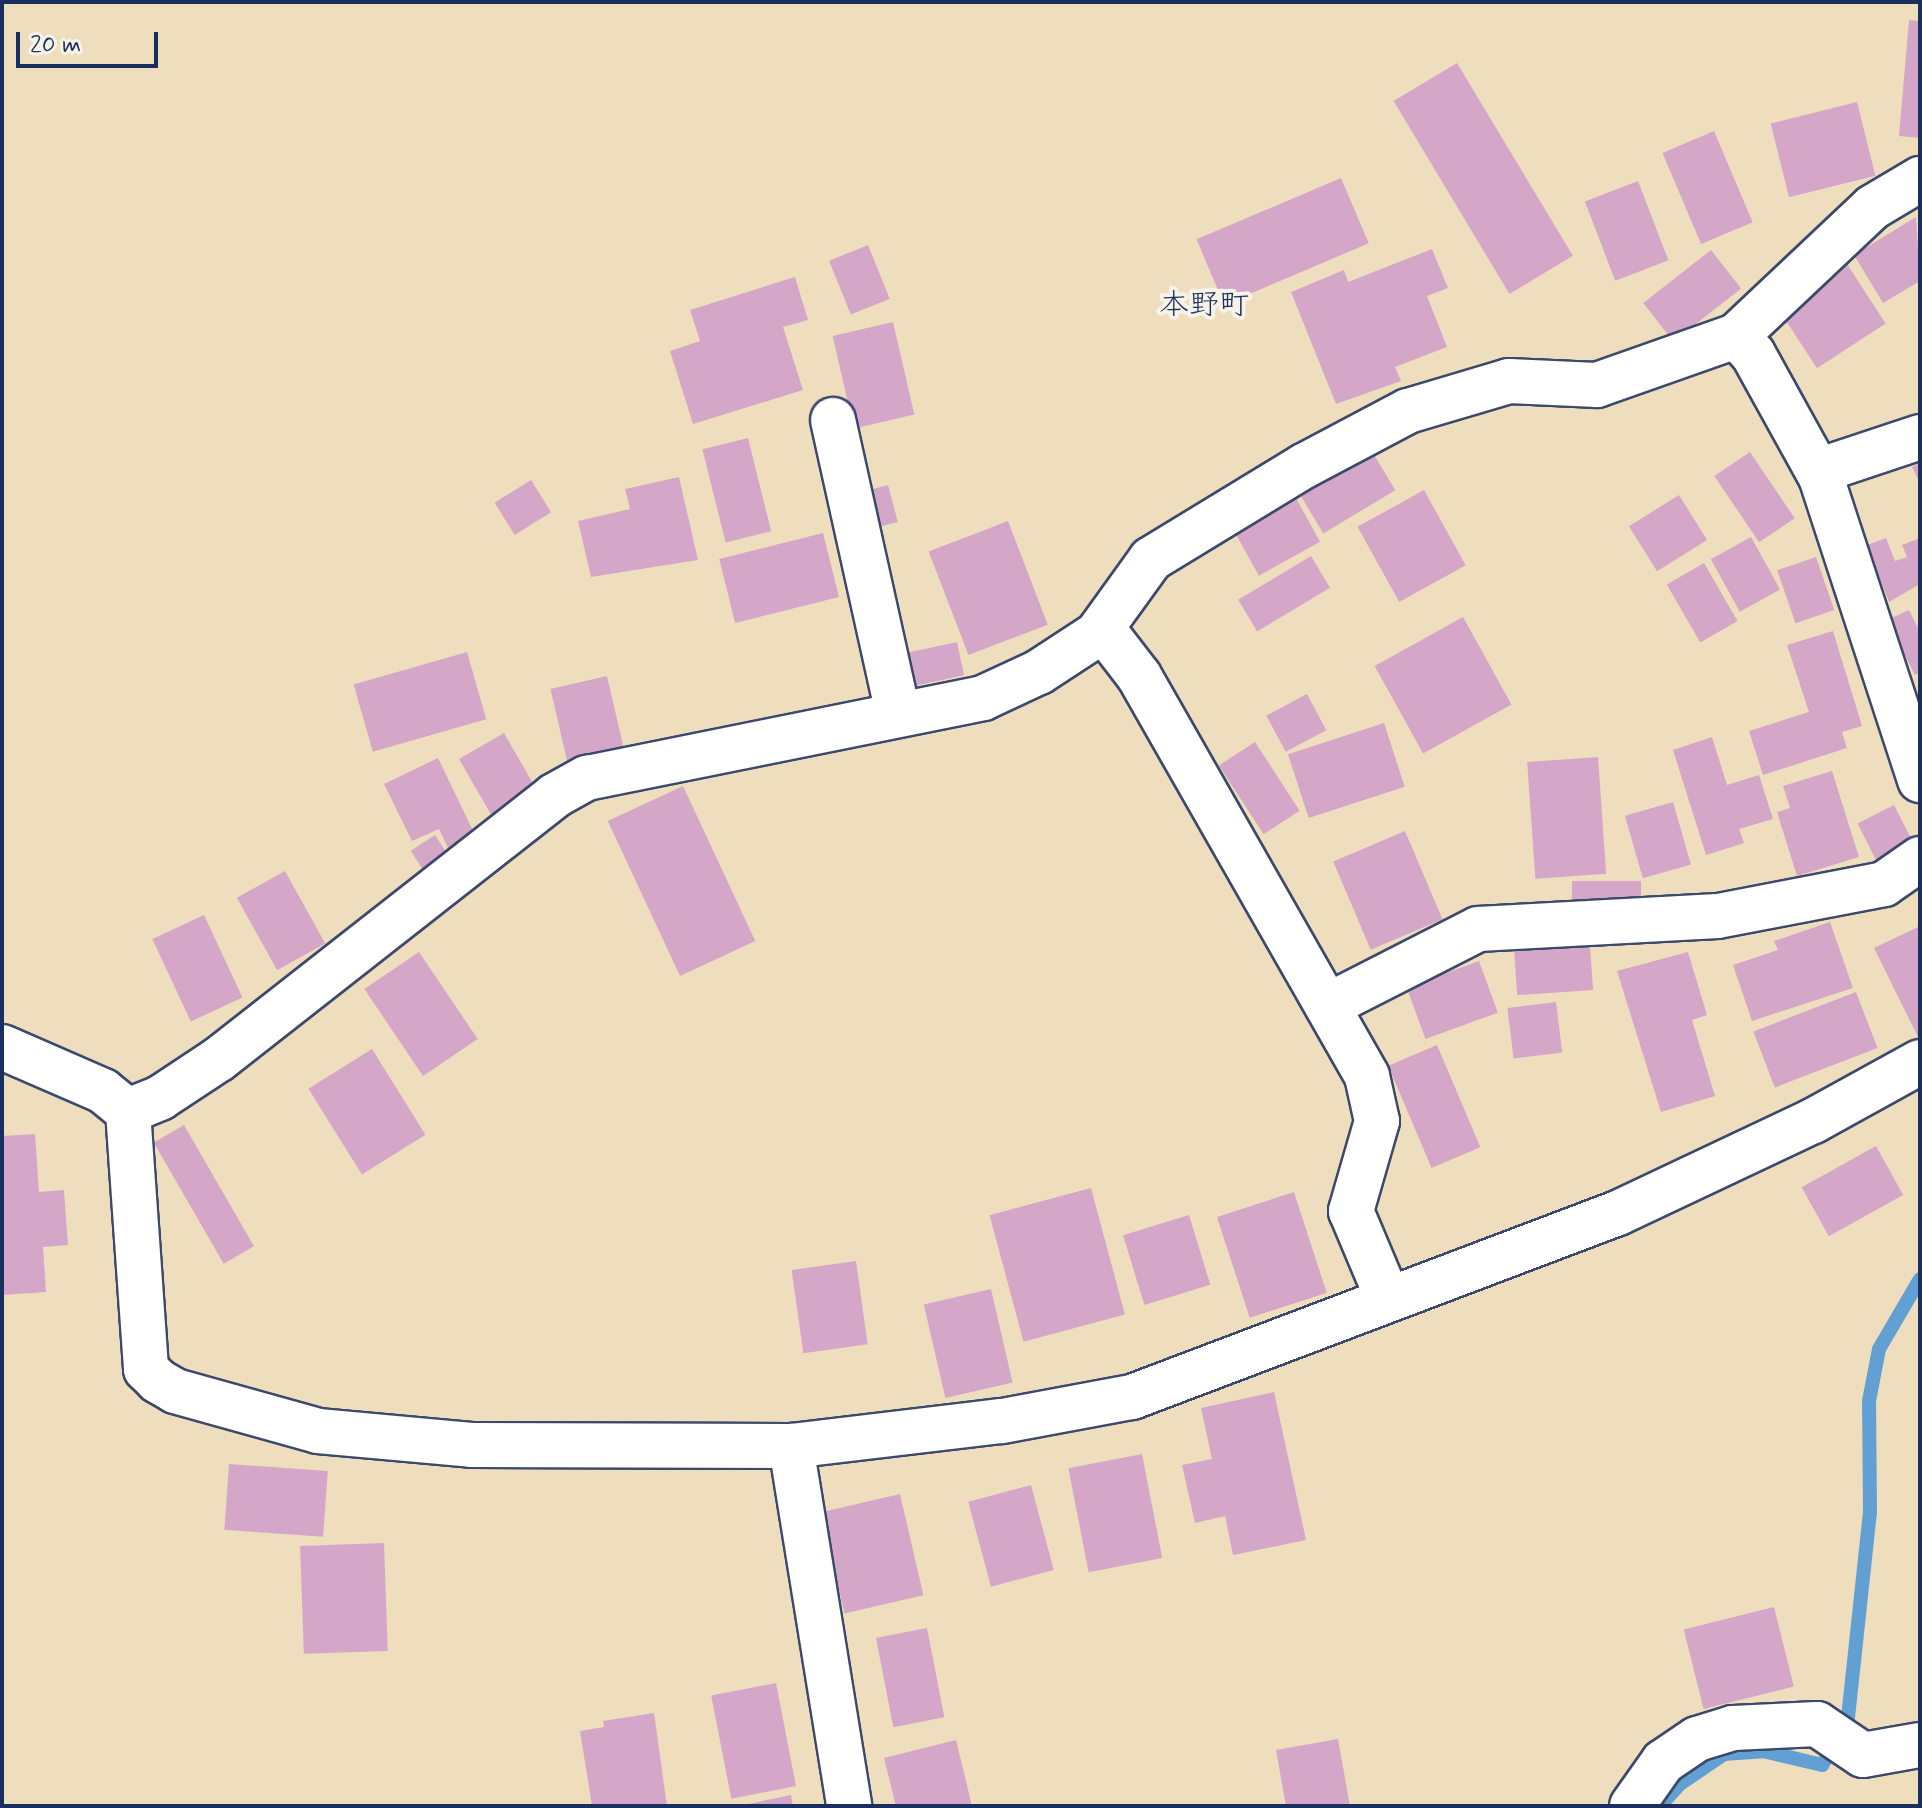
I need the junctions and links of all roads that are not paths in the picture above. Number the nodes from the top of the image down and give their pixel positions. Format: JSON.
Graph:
{"nodes":[{"id":1,"x":1920,"y":179,"type":"edge"},
{"id":2,"x":1736,"y":336,"type":"junction"},
{"id":3,"x":833,"y":420,"type":"dead end"},
{"id":4,"x":1920,"y":437,"type":"edge"},
{"id":5,"x":1818,"y":471,"type":"junction"},
{"id":6,"x":1102,"y":628,"type":"junction"},
{"id":7,"x":898,"y":712,"type":"junction"},
{"id":8,"x":1920,"y":780,"type":"edge"},
{"id":9,"x":1920,"y":859,"type":"edge"},
{"id":10,"x":1329,"y":1005,"type":"junction"},
{"id":11,"x":2,"y":1047,"type":"edge"},
{"id":12,"x":1920,"y":1062,"type":"edge"},
{"id":13,"x":128,"y":1111,"type":"junction"},
{"id":14,"x":1388,"y":1299,"type":"junction"},
{"id":15,"x":791,"y":1446,"type":"junction"},
{"id":16,"x":1920,"y":1745,"type":"edge"},
{"id":17,"x":849,"y":1806,"type":"edge"},
{"id":18,"x":1632,"y":1806,"type":"edge"}],
"edges":[{"from":1,"to":2,"type":"street"},
{"from":2,"to":5,"type":"street"},
{"from":2,"to":6,"type":"street"},
{"from":3,"to":7,"type":"street"},
{"from":4,"to":5,"type":"street"},
{"from":5,"to":8,"type":"street"},
{"from":6,"to":7,"type":"street"},
{"from":6,"to":10,"type":"street"},
{"from":7,"to":13,"type":"street"},
{"from":9,"to":10,"type":"street"},
{"from":10,"to":14,"type":"street"},
{"from":11,"to":13,"type":"street"},
{"from":12,"to":14,"type":"street"},
{"from":13,"to":15,"type":"street"},
{"from":14,"to":15,"type":"street"},
{"from":15,"to":17,"type":"street"},
{"from":16,"to":18,"type":"street"}]}
